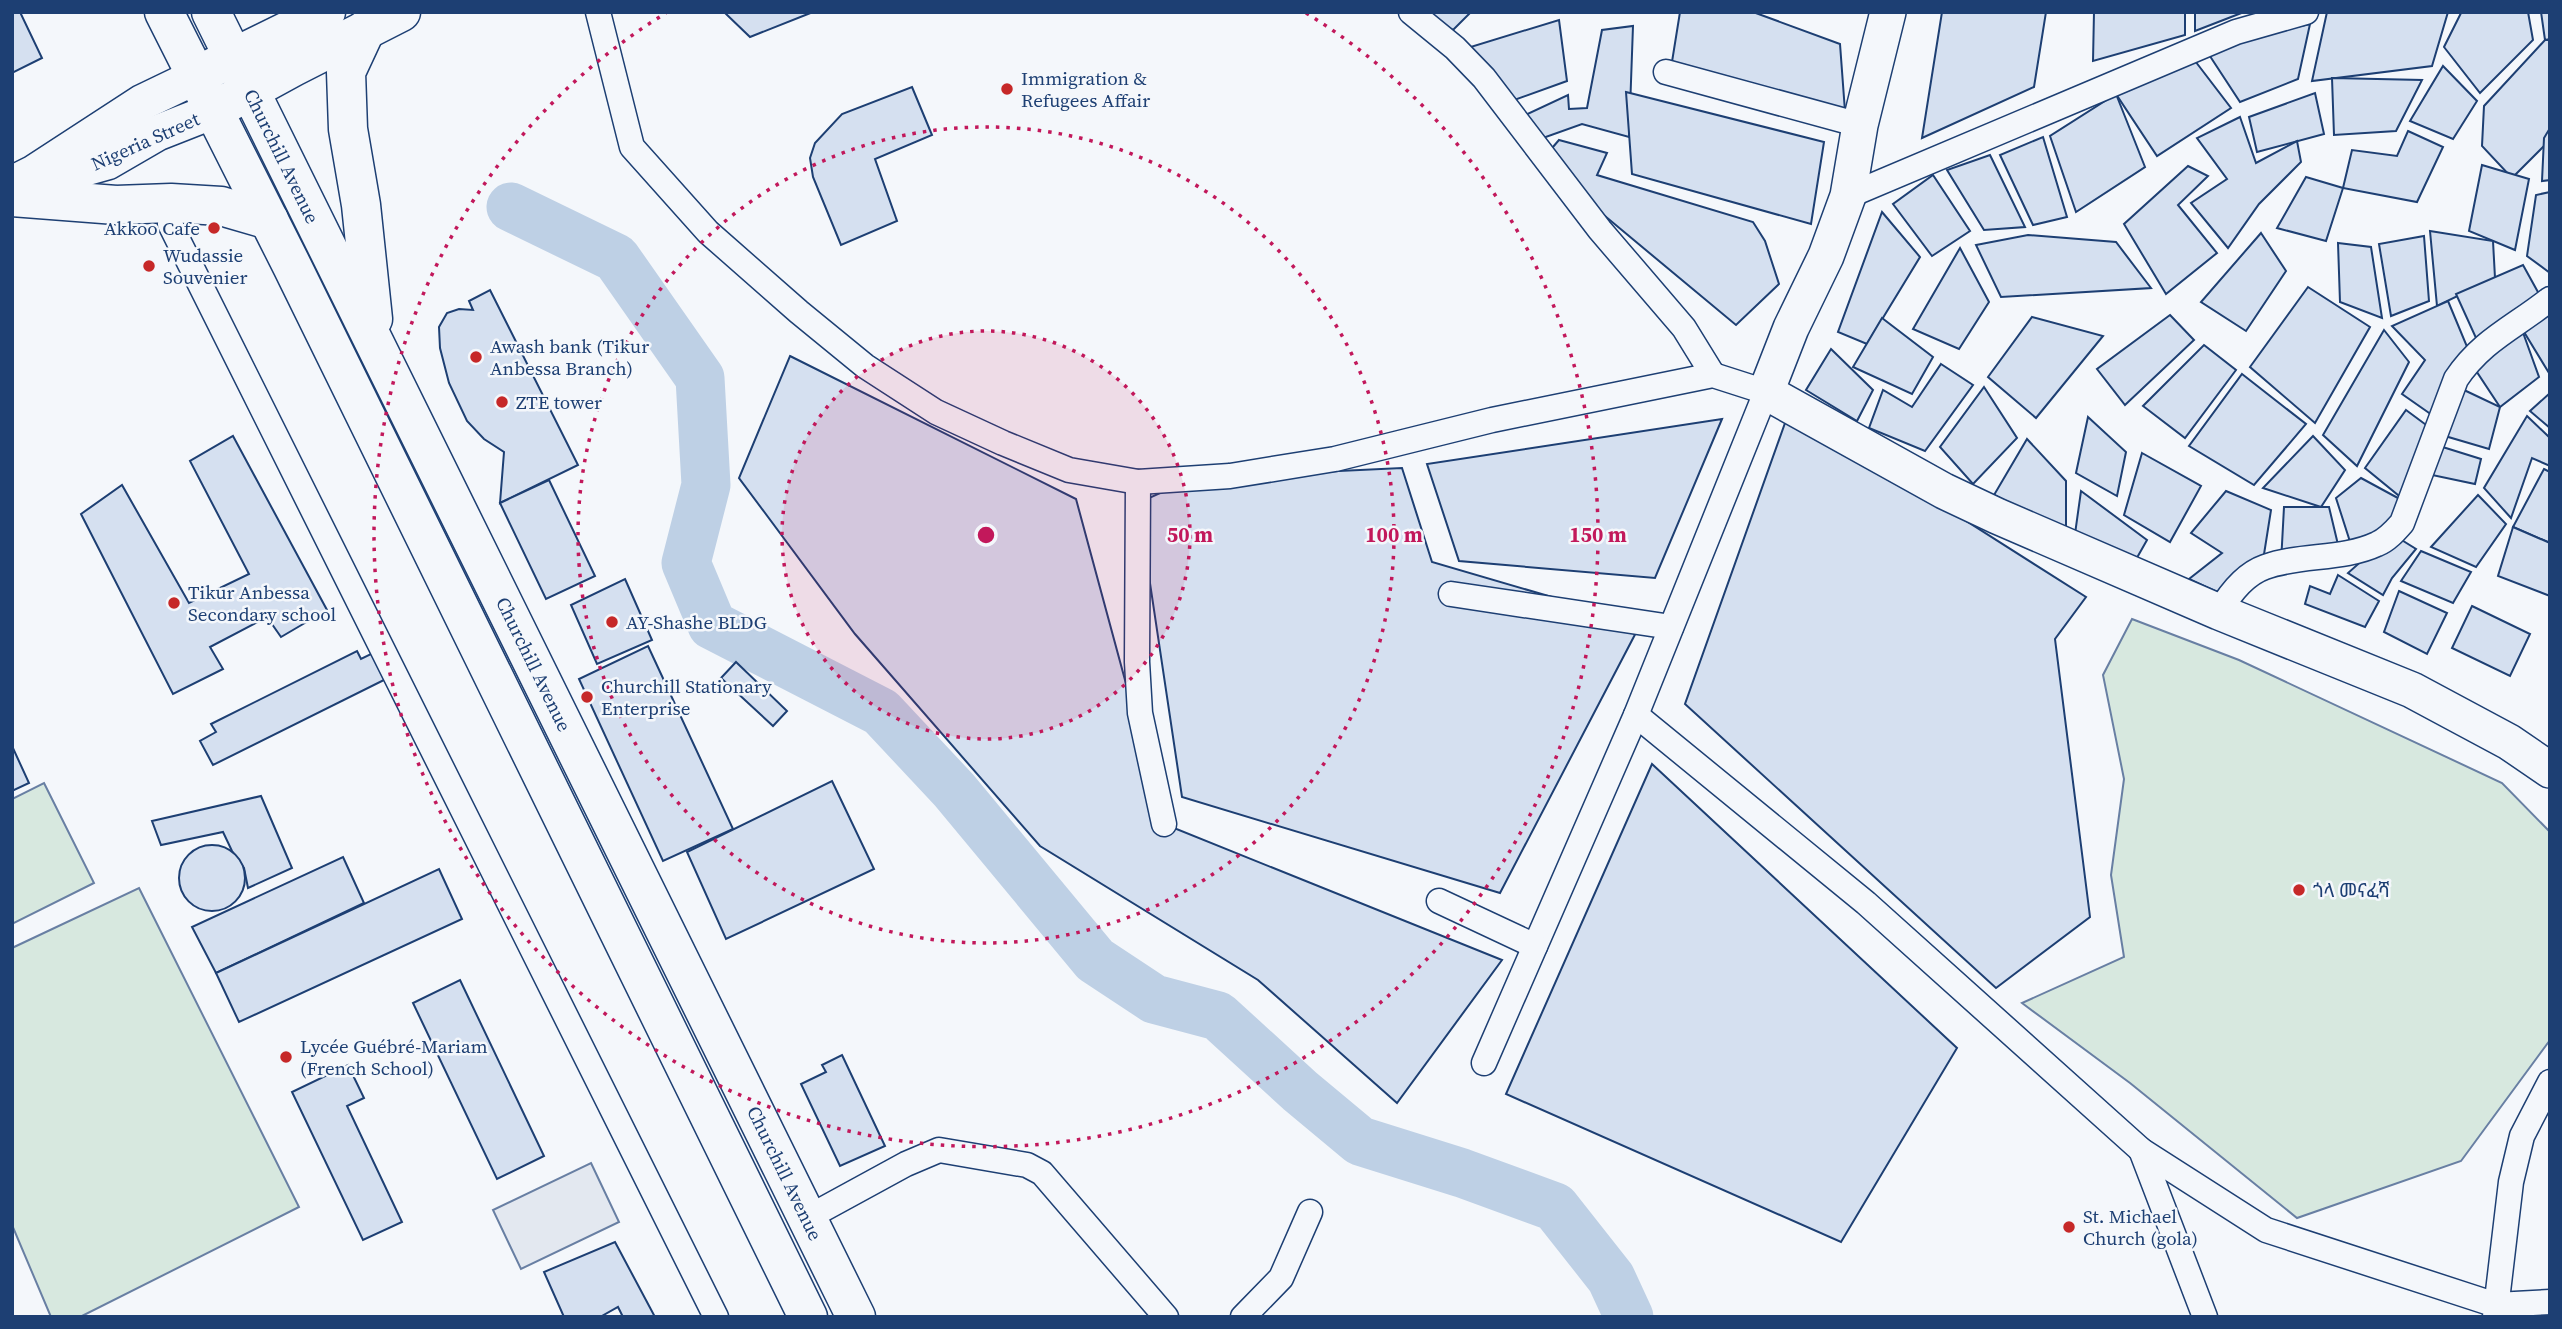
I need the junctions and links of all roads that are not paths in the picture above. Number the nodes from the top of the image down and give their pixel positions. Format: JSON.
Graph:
{"nodes":[{"id":1,"x":164,"y":12,"type":"edge"},
{"id":2,"x":211,"y":12,"type":"edge"},
{"id":3,"x":326,"y":12,"type":"edge"},
{"id":4,"x":401,"y":12,"type":"edge"},
{"id":5,"x":598,"y":12,"type":"edge"},
{"id":6,"x":1411,"y":12,"type":"edge"},
{"id":7,"x":1888,"y":12,"type":"edge"},
{"id":8,"x":2306,"y":12,"type":"edge"},
{"id":9,"x":366,"y":29,"type":"junction"},
{"id":10,"x":1666,"y":72,"type":"dead end"},
{"id":11,"x":241,"y":74,"type":"junction"},
{"id":12,"x":195,"y":77,"type":"junction"},
{"id":13,"x":213,"y":111,"type":"junction"},
{"id":14,"x":1860,"y":125,"type":"junction"},
{"id":15,"x":20,"y":185,"type":"edge"},
{"id":16,"x":1848,"y":196,"type":"junction"},
{"id":17,"x":268,"y":220,"type":"junction"},
{"id":18,"x":170,"y":223,"type":"dead end"},
{"id":19,"x":2550,"y":299,"type":"edge"},
{"id":20,"x":376,"y":345,"type":"junction"},
{"id":21,"x":1713,"y":375,"type":"junction"},
{"id":22,"x":1766,"y":392,"type":"junction"},
{"id":23,"x":1138,"y":482,"type":"junction"},
{"id":24,"x":1451,"y":594,"type":"dead end"},
{"id":25,"x":2219,"y":612,"type":"junction"},
{"id":26,"x":1671,"y":627,"type":"junction"},
{"id":27,"x":1636,"y":715,"type":"junction"},
{"id":28,"x":2550,"y":770,"type":"edge"},
{"id":29,"x":1164,"y":824,"type":"dead end"},
{"id":30,"x":1439,"y":901,"type":"dead end"},
{"id":31,"x":1535,"y":946,"type":"junction"},
{"id":32,"x":1484,"y":1063,"type":"dead end"},
{"id":33,"x":2550,"y":1082,"type":"edge"},
{"id":34,"x":2141,"y":1150,"type":"junction"},
{"id":35,"x":1310,"y":1212,"type":"dead end"},
{"id":36,"x":807,"y":1218,"type":"junction"},
{"id":37,"x":2550,"y":1302,"type":"edge"},
{"id":38,"x":2496,"y":1311,"type":"edge"},
{"id":39,"x":716,"y":1317,"type":"edge"},
{"id":40,"x":808,"y":1317,"type":"edge"},
{"id":41,"x":856,"y":1317,"type":"edge"},
{"id":42,"x":1166,"y":1317,"type":"edge"},
{"id":43,"x":1243,"y":1317,"type":"edge"},
{"id":44,"x":2205,"y":1317,"type":"edge"}],
"edges":[{"from":1,"to":12,"type":"main road","name":"Churchill Avenue"},
{"from":2,"to":11,"type":"main road","name":"Churchill Avenue"},
{"from":3,"to":11,"type":"main road"},
{"from":4,"to":9,"type":"main road"},
{"from":5,"to":23,"type":"street"},
{"from":6,"to":21,"type":"street"},
{"from":7,"to":14,"type":"street"},
{"from":8,"to":16,"type":"street"},
{"from":9,"to":11,"type":"main road"},
{"from":9,"to":20,"type":"main road"},
{"from":10,"to":14,"type":"street"},
{"from":11,"to":12,"type":"main road"},
{"from":11,"to":13,"type":"main road"},
{"from":11,"to":20,"type":"main road","name":"Churchill Avenue"},
{"from":12,"to":13,"type":"main road","name":"Churchill Avenue"},
{"from":12,"to":15,"type":"street","name":"Nigeria Street"},
{"from":13,"to":15,"type":"street","name":"Nigeria Street"},
{"from":13,"to":17,"type":"main road","name":"Churchill Avenue"},
{"from":14,"to":16,"type":"street"},
{"from":15,"to":17,"type":"main road"},
{"from":16,"to":22,"type":"street"},
{"from":17,"to":40,"type":"main road","name":"Churchill Avenue"},
{"from":18,"to":39,"type":"street"},
{"from":19,"to":25,"type":"street"},
{"from":20,"to":36,"type":"main road","name":"Churchill Avenue"},
{"from":21,"to":22,"type":"street"},
{"from":21,"to":23,"type":"street"},
{"from":22,"to":25,"type":"street"},
{"from":22,"to":26,"type":"street"},
{"from":23,"to":29,"type":"street"},
{"from":24,"to":26,"type":"street"},
{"from":25,"to":28,"type":"street"},
{"from":26,"to":27,"type":"street"},
{"from":27,"to":31,"type":"street"},
{"from":27,"to":34,"type":"street"},
{"from":30,"to":31,"type":"street"},
{"from":31,"to":32,"type":"street"},
{"from":33,"to":38,"type":"street"},
{"from":34,"to":38,"type":"street"},
{"from":34,"to":44,"type":"street"},
{"from":35,"to":43,"type":"street"},
{"from":36,"to":41,"type":"main road","name":"Churchill Avenue"},
{"from":36,"to":42,"type":"street"},
{"from":37,"to":38,"type":"street"}]}
